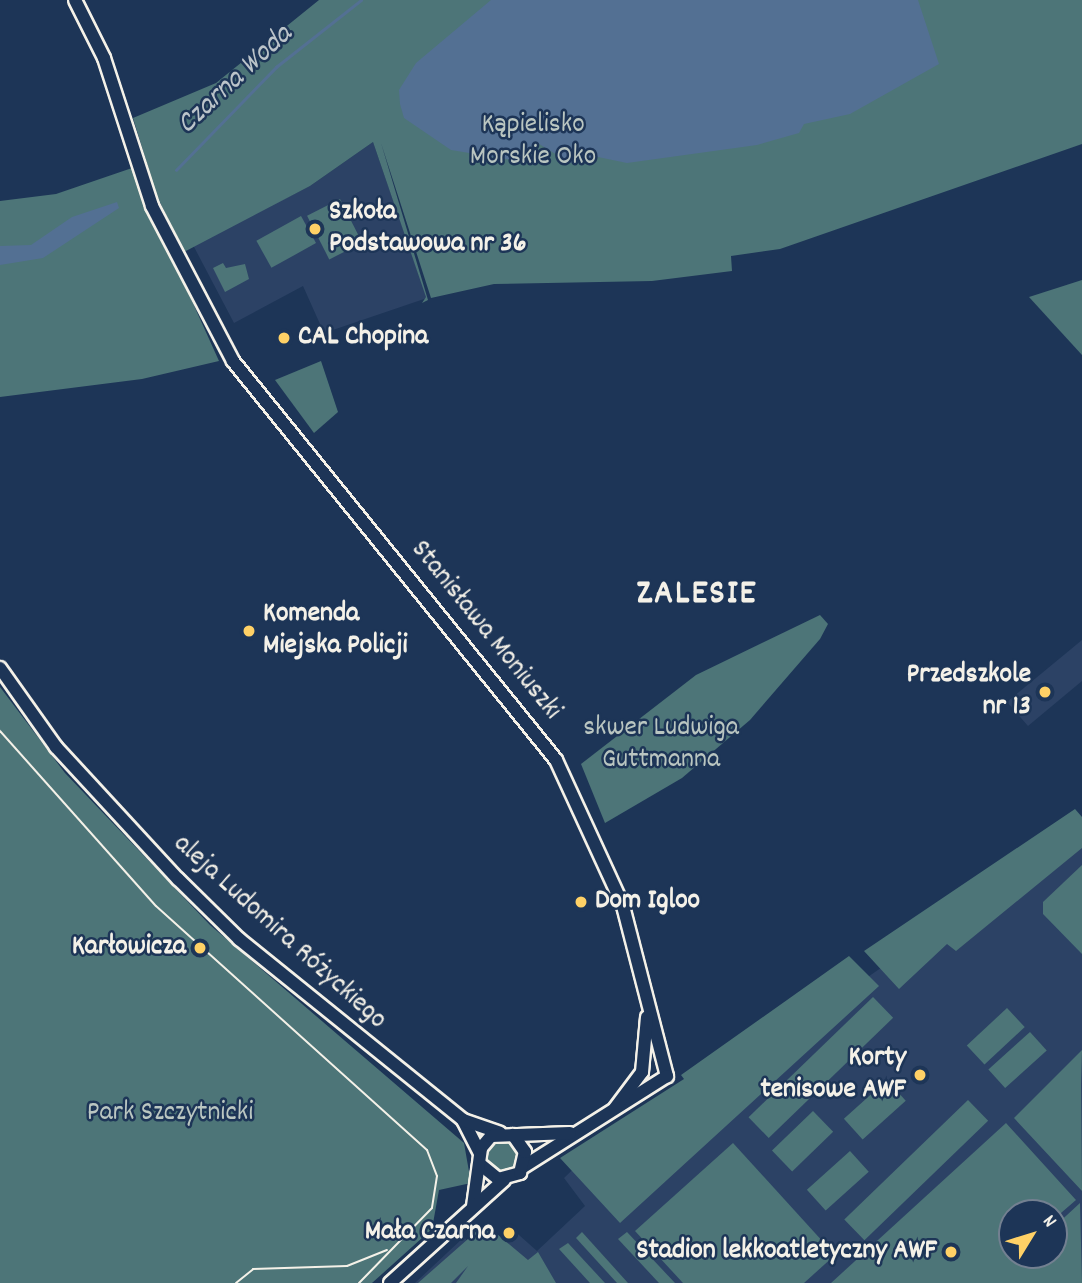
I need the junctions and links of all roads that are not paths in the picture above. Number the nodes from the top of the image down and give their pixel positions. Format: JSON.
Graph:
{"nodes":[{"id":1,"x":75,"y":0,"type":"edge"},
{"id":2,"x":0,"y":668,"type":"edge"},
{"id":3,"x":646,"y":996,"type":"junction"},
{"id":4,"x":664,"y":1062,"type":"junction"},
{"id":5,"x":644,"y":1068,"type":"junction"},
{"id":6,"x":656,"y":1086,"type":"junction"},
{"id":7,"x":612,"y":1111,"type":"junction"},
{"id":8,"x":463,"y":1120,"type":"junction"},
{"id":9,"x":570,"y":1133,"type":"junction"},
{"id":10,"x":512,"y":1135,"type":"junction"},
{"id":11,"x":481,"y":1159,"type":"junction"},
{"id":12,"x":523,"y":1167,"type":"junction"},
{"id":13,"x":505,"y":1180,"type":"junction"},
{"id":14,"x":473,"y":1206,"type":"junction"},
{"id":15,"x":390,"y":1283,"type":"edge"}],
"edges":[{"from":1,"to":3,"type":"street","name":"Stanisława Moniuszki"},
{"from":2,"to":8,"type":"street","name":"aleja Ludomira Różyckiego"},
{"from":3,"to":4,"type":"street","name":"Stanisława Moniuszki"},
{"from":3,"to":5,"type":"street","name":"Stanisława Moniuszki"},
{"from":4,"to":5,"type":"street"},
{"from":4,"to":6,"type":"street"},
{"from":5,"to":6,"type":"street"},
{"from":5,"to":7,"type":"street"},
{"from":6,"to":7,"type":"street"},
{"from":7,"to":9,"type":"street"},
{"from":8,"to":10,"type":"street","name":"aleja Ludomira Różyckiego"},
{"from":8,"to":11,"type":"street","name":"aleja Ludomira Różyckiego"},
{"from":9,"to":10,"type":"street"},
{"from":9,"to":12,"type":"street"},
{"from":10,"to":11,"type":"street"},
{"from":10,"to":12,"type":"street"},
{"from":11,"to":13,"type":"street"},
{"from":11,"to":14,"type":"street"},
{"from":12,"to":13,"type":"street"},
{"from":13,"to":14,"type":"street"},
{"from":14,"to":15,"type":"street"}]}
